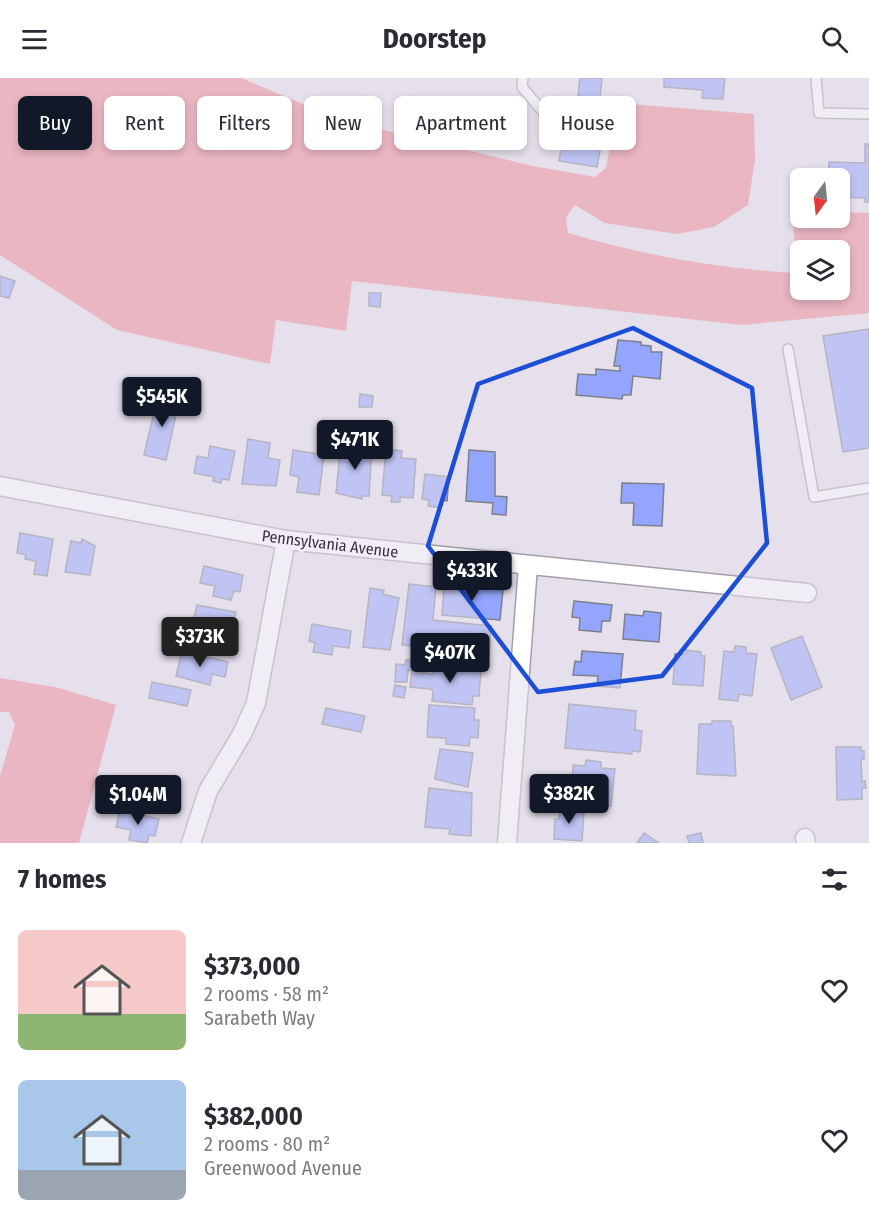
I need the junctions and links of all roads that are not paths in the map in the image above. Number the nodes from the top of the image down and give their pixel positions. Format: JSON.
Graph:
{"nodes":[{"id":1,"x":523,"y":78,"type":"edge"},
{"id":2,"x":816,"y":78,"type":"edge"},
{"id":3,"x":539,"y":107,"type":"edge"},
{"id":4,"x":869,"y":114,"type":"edge"},
{"id":5,"x":788,"y":349,"type":"dead end"},
{"id":6,"x":0,"y":486,"type":"edge"},
{"id":7,"x":869,"y":488,"type":"edge"},
{"id":8,"x":286,"y":540,"type":"junction"},
{"id":9,"x":528,"y":566,"type":"junction"},
{"id":10,"x":807,"y":593,"type":"dead end"},
{"id":11,"x":191,"y":843,"type":"edge"},
{"id":12,"x":507,"y":843,"type":"edge"}],
"edges":[{"from":1,"to":3,"type":"lane"},
{"from":2,"to":4,"type":"lane"},
{"from":5,"to":7,"type":"lane"},
{"from":6,"to":8,"type":"street","name":"Pennsylvania Avenue"},
{"from":8,"to":9,"type":"street","name":"Pennsylvania Avenue"},
{"from":8,"to":11,"type":"street"},
{"from":9,"to":10,"type":"street","name":"Pennsylvania Avenue"},
{"from":9,"to":12,"type":"street"}]}
